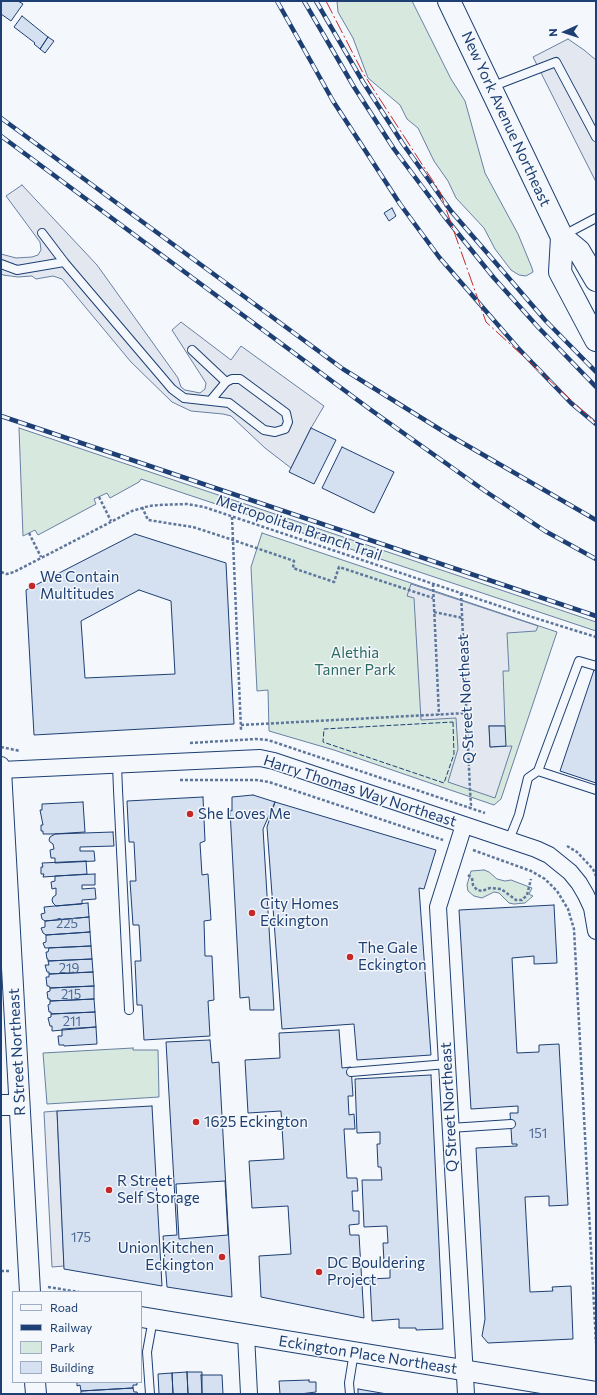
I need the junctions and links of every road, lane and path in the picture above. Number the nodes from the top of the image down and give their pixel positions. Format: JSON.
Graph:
{"nodes":[{"id":1,"x":449,"y":1,"type":"edge"},
{"id":2,"x":500,"y":84,"type":"junction"},
{"id":3,"x":596,"y":137,"type":"edge"},
{"id":4,"x":596,"y":218,"type":"edge"},
{"id":5,"x":42,"y":232,"type":"dead end"},
{"id":6,"x":562,"y":237,"type":"junction"},
{"id":7,"x":64,"y":262,"type":"junction"},
{"id":8,"x":1,"y":264,"type":"edge"},
{"id":9,"x":596,"y":280,"type":"edge"},
{"id":10,"x":596,"y":340,"type":"edge"},
{"id":11,"x":192,"y":350,"type":"dead end"},
{"id":12,"x":226,"y":382,"type":"junction"},
{"id":13,"x":211,"y":400,"type":"junction"},
{"id":14,"x":99,"y":497,"type":"dead end"},
{"id":15,"x":142,"y":508,"type":"junction"},
{"id":16,"x":232,"y":517,"type":"junction"},
{"id":17,"x":111,"y":521,"type":"junction"},
{"id":18,"x":30,"y":533,"type":"dead end"},
{"id":19,"x":233,"y":540,"type":"junction"},
{"id":20,"x":41,"y":557,"type":"junction"},
{"id":21,"x":1,"y":572,"type":"edge"},
{"id":22,"x":433,"y":584,"type":"junction"},
{"id":23,"x":461,"y":594,"type":"junction"},
{"id":24,"x":433,"y":598,"type":"junction"},
{"id":25,"x":434,"y":612,"type":"junction"},
{"id":26,"x":462,"y":618,"type":"junction"},
{"id":27,"x":596,"y":637,"type":"edge"},
{"id":28,"x":596,"y":666,"type":"edge"},
{"id":29,"x":467,"y":713,"type":"junction"},
{"id":30,"x":439,"y":714,"type":"junction"},
{"id":31,"x":241,"y":725,"type":"junction"},
{"id":32,"x":241,"y":730,"type":"dead end"},
{"id":33,"x":1,"y":765,"type":"edge"},
{"id":34,"x":117,"y":765,"type":"junction"},
{"id":35,"x":1,"y":770,"type":"edge"},
{"id":36,"x":538,"y":771,"type":"junction"},
{"id":37,"x":178,"y":780,"type":"dead end"},
{"id":38,"x":596,"y":790,"type":"edge"},
{"id":39,"x":471,"y":805,"type":"dead end"},
{"id":40,"x":464,"y":825,"type":"junction"},
{"id":41,"x":509,"y":840,"type":"junction"},
{"id":42,"x":458,"y":845,"type":"junction"},
{"id":43,"x":468,"y":875,"type":"dead end"},
{"id":44,"x":531,"y":879,"type":"dead end"},
{"id":45,"x":596,"y":931,"type":"edge"},
{"id":46,"x":129,"y":1010,"type":"dead end"},
{"id":47,"x":447,"y":1064,"type":"junction"},
{"id":48,"x":351,"y":1072,"type":"dead end"},
{"id":49,"x":10,"y":1105,"type":"edge"},
{"id":50,"x":511,"y":1124,"type":"dead end"},
{"id":51,"x":450,"y":1128,"type":"junction"},
{"id":52,"x":14,"y":1270,"type":"dead end"},
{"id":53,"x":1,"y":1271,"type":"edge"},
{"id":54,"x":30,"y":1288,"type":"edge"},
{"id":55,"x":67,"y":1291,"type":"edge"},
{"id":56,"x":147,"y":1318,"type":"edge"},
{"id":57,"x":246,"y":1335,"type":"junction"},
{"id":58,"x":596,"y":1343,"type":"edge"},
{"id":59,"x":354,"y":1352,"type":"junction"},
{"id":60,"x":464,"y":1370,"type":"junction"},
{"id":61,"x":35,"y":1383,"type":"edge"},
{"id":62,"x":580,"y":1392,"type":"edge"},
{"id":63,"x":36,"y":1394,"type":"edge"},
{"id":64,"x":150,"y":1394,"type":"edge"},
{"id":65,"x":248,"y":1394,"type":"edge"},
{"id":66,"x":350,"y":1394,"type":"edge"},
{"id":67,"x":466,"y":1394,"type":"edge"}],
"edges":[{"from":1,"to":2,"type":"highway","name":"New York Avenue Northeast"},
{"from":2,"to":3,"type":"lane"},
{"from":2,"to":6,"type":"highway","name":"New York Avenue Northeast"},
{"from":4,"to":6,"type":"lane"},
{"from":5,"to":7,"type":"lane"},
{"from":6,"to":9,"type":"highway","name":"New York Avenue Northeast"},
{"from":6,"to":10,"type":"highway","name":"New York Avenue Northeast"},
{"from":7,"to":8,"type":"lane"},
{"from":7,"to":13,"type":"lane"},
{"from":11,"to":12,"type":"lane"},
{"from":12,"to":13,"type":"lane"},
{"from":12,"to":13,"type":"lane"},
{"from":14,"to":17,"type":"path"},
{"from":15,"to":16,"type":"path","name":"Metropolitan Branch Trail"},
{"from":15,"to":17,"type":"path","name":"Metropolitan Branch Trail"},
{"from":15,"to":19,"type":"path"},
{"from":16,"to":19,"type":"path"},
{"from":16,"to":22,"type":"path","name":"Metropolitan Branch Trail"},
{"from":17,"to":20,"type":"path","name":"Metropolitan Branch Trail"},
{"from":18,"to":20,"type":"path"},
{"from":19,"to":24,"type":"path"},
{"from":19,"to":31,"type":"path"},
{"from":20,"to":21,"type":"path","name":"Metropolitan Branch Trail"},
{"from":22,"to":23,"type":"path","name":"Metropolitan Branch Trail"},
{"from":22,"to":24,"type":"path"},
{"from":23,"to":26,"type":"path","name":"Q Street Northeast"},
{"from":23,"to":27,"type":"path","name":"Metropolitan Branch Trail"},
{"from":24,"to":25,"type":"path"},
{"from":25,"to":26,"type":"path"},
{"from":25,"to":30,"type":"path"},
{"from":26,"to":29,"type":"path","name":"Q Street Northeast"},
{"from":28,"to":36,"type":"lane"},
{"from":29,"to":30,"type":"path"},
{"from":29,"to":39,"type":"path","name":"Q Street Northeast"},
{"from":30,"to":31,"type":"path"},
{"from":31,"to":32,"type":"path"},
{"from":33,"to":35,"type":"street","name":"R Street Northeast"},
{"from":34,"to":35,"type":"street","name":"Harry Thomas Way Northeast"},
{"from":34,"to":40,"type":"street","name":"Harry Thomas Way Northeast"},
{"from":34,"to":46,"type":"lane"},
{"from":35,"to":49,"type":"street","name":"R Street Northeast"},
{"from":36,"to":38,"type":"lane"},
{"from":36,"to":41,"type":"lane"},
{"from":37,"to":42,"type":"path"},
{"from":40,"to":41,"type":"street","name":"Harry Thomas Way Northeast"},
{"from":40,"to":42,"type":"street","name":"Q Street Northeast"},
{"from":41,"to":45,"type":"street","name":"Harry Thomas Way Northeast"},
{"from":42,"to":47,"type":"street","name":"Q Street Northeast"},
{"from":42,"to":58,"type":"path"},
{"from":43,"to":44,"type":"path"},
{"from":47,"to":48,"type":"lane"},
{"from":47,"to":51,"type":"street","name":"Q Street Northeast"},
{"from":49,"to":54,"type":"street","name":"R Street Northeast"},
{"from":50,"to":51,"type":"lane"},
{"from":51,"to":60,"type":"street","name":"Q Street Northeast"},
{"from":52,"to":53,"type":"path"},
{"from":54,"to":55,"type":"path"},
{"from":56,"to":57,"type":"street","name":"Eckington Place Northeast"},
{"from":56,"to":64,"type":"lane"},
{"from":57,"to":59,"type":"street","name":"Eckington Place Northeast"},
{"from":57,"to":65,"type":"street"},
{"from":59,"to":60,"type":"street","name":"Eckington Place Northeast"},
{"from":59,"to":66,"type":"lane"},
{"from":60,"to":62,"type":"street","name":"Eckington Place Northeast"},
{"from":60,"to":67,"type":"street","name":"Q Street Northeast"},
{"from":61,"to":63,"type":"street"}]}
